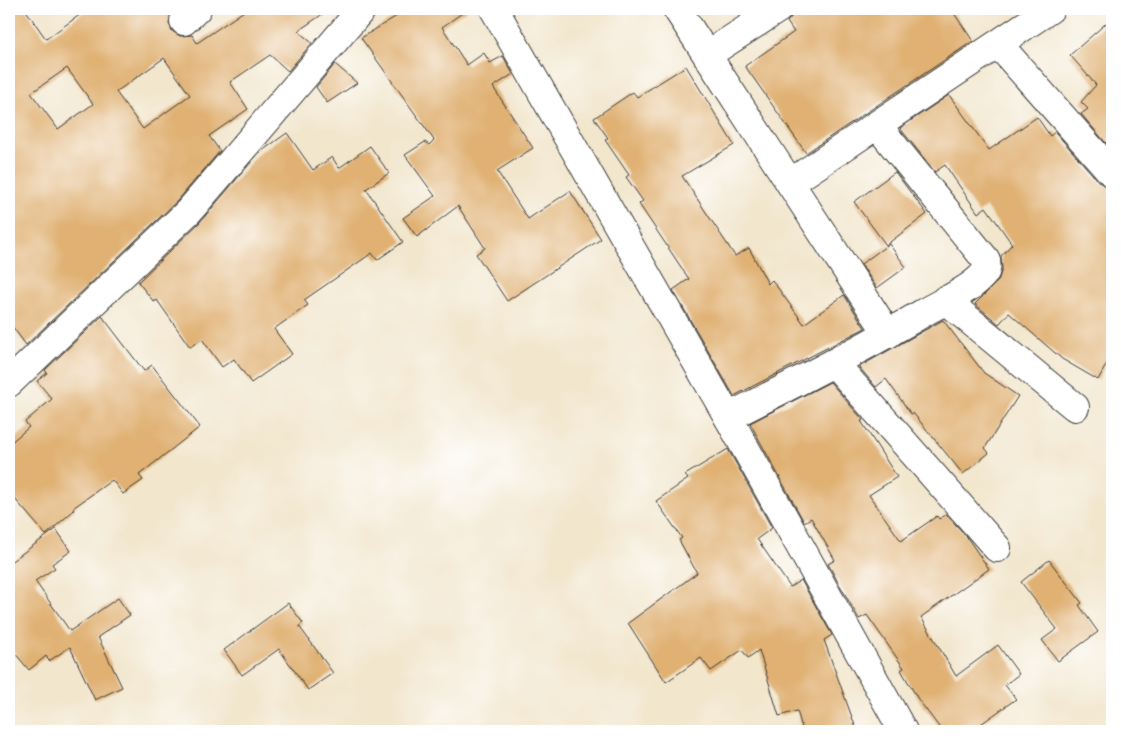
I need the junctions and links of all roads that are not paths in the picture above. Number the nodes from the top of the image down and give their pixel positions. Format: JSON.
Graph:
{"nodes":[{"id":1,"x":362,"y":9,"type":"edge"},
{"id":2,"x":494,"y":9,"type":"edge"},
{"id":3,"x":677,"y":9,"type":"edge"},
{"id":4,"x":778,"y":9,"type":"edge"},
{"id":5,"x":1050,"y":9,"type":"edge"},
{"id":6,"x":999,"y":45,"type":"junction"},
{"id":7,"x":707,"y":55,"type":"junction"},
{"id":8,"x":877,"y":125,"type":"junction"},
{"id":9,"x":1112,"y":173,"type":"edge"},
{"id":10,"x":790,"y":183,"type":"junction"},
{"id":11,"x":945,"y":300,"type":"junction"},
{"id":12,"x":888,"y":334,"type":"junction"},
{"id":13,"x":835,"y":364,"type":"junction"},
{"id":14,"x":9,"y":383,"type":"edge"},
{"id":15,"x":1075,"y":407,"type":"dead end"},
{"id":16,"x":728,"y":417,"type":"junction"},
{"id":17,"x":997,"y":548,"type":"dead end"},
{"id":18,"x":903,"y":731,"type":"edge"}],
"edges":[{"from":1,"to":14,"type":"street"},
{"from":2,"to":16,"type":"street"},
{"from":3,"to":7,"type":"street"},
{"from":4,"to":7,"type":"street"},
{"from":5,"to":6,"type":"street"},
{"from":6,"to":8,"type":"street"},
{"from":6,"to":9,"type":"street"},
{"from":7,"to":10,"type":"street"},
{"from":8,"to":10,"type":"street"},
{"from":8,"to":11,"type":"street"},
{"from":10,"to":12,"type":"street"},
{"from":11,"to":12,"type":"street"},
{"from":11,"to":15,"type":"street"},
{"from":12,"to":13,"type":"street"},
{"from":13,"to":16,"type":"street"},
{"from":13,"to":17,"type":"street"},
{"from":16,"to":18,"type":"street"}]}
